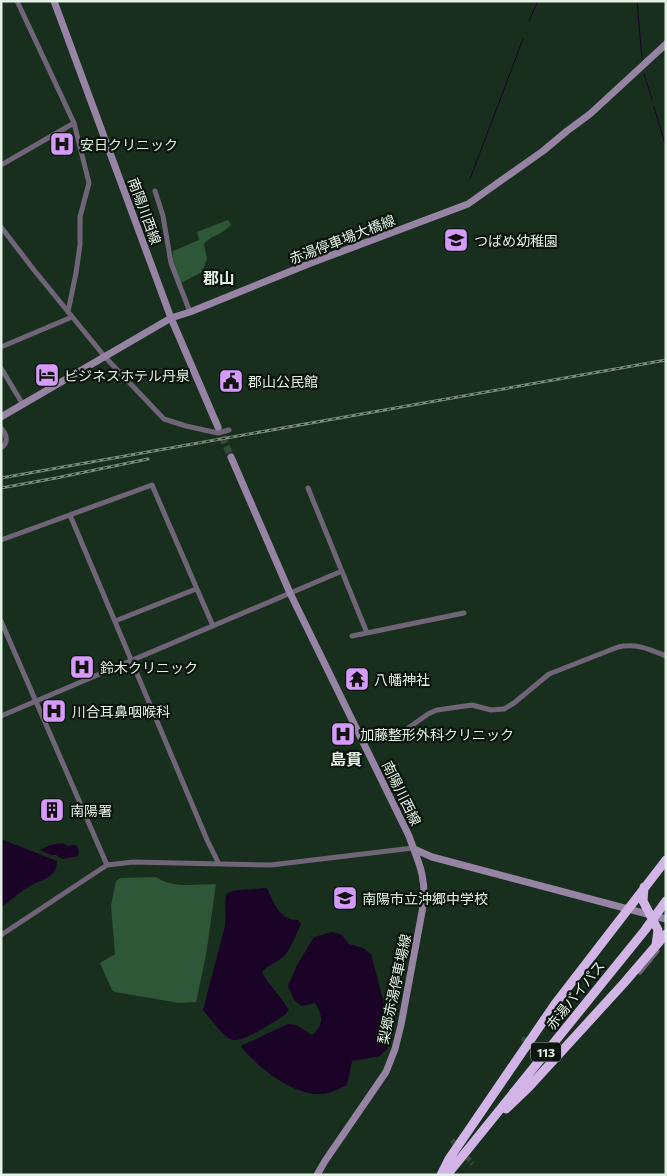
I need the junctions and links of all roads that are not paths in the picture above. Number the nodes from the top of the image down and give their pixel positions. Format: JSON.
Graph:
{"nodes":[{"id":1,"x":17,"y":1,"type":"edge"},
{"id":2,"x":54,"y":1,"type":"edge"},
{"id":3,"x":666,"y":44,"type":"edge"},
{"id":4,"x":74,"y":123,"type":"junction"},
{"id":5,"x":1,"y":165,"type":"edge"},
{"id":6,"x":154,"y":191,"type":"dead end"},
{"id":7,"x":1,"y":227,"type":"edge"},
{"id":8,"x":190,"y":312,"type":"junction"},
{"id":9,"x":70,"y":314,"type":"junction"},
{"id":10,"x":170,"y":318,"type":"junction"},
{"id":11,"x":1,"y":347,"type":"edge"},
{"id":12,"x":105,"y":357,"type":"junction"},
{"id":13,"x":1,"y":368,"type":"edge"},
{"id":14,"x":22,"y":403,"type":"junction"},
{"id":15,"x":1,"y":416,"type":"edge"},
{"id":16,"x":218,"y":427,"type":"tunnel mouth"},
{"id":17,"x":1,"y":428,"type":"edge"},
{"id":18,"x":229,"y":430,"type":"dead end"},
{"id":19,"x":1,"y":448,"type":"edge"},
{"id":20,"x":231,"y":457,"type":"tunnel mouth"},
{"id":21,"x":308,"y":488,"type":"dead end"},
{"id":22,"x":70,"y":515,"type":"junction"},
{"id":23,"x":1,"y":540,"type":"edge"},
{"id":24,"x":342,"y":571,"type":"junction"},
{"id":25,"x":196,"y":589,"type":"junction"},
{"id":26,"x":290,"y":593,"type":"junction"},
{"id":27,"x":464,"y":613,"type":"dead end"},
{"id":28,"x":1,"y":621,"type":"edge"},
{"id":29,"x":116,"y":622,"type":"junction"},
{"id":30,"x":213,"y":626,"type":"junction"},
{"id":31,"x":367,"y":633,"type":"junction"},
{"id":32,"x":352,"y":636,"type":"dead end"},
{"id":33,"x":666,"y":656,"type":"edge"},
{"id":34,"x":132,"y":660,"type":"junction"},
{"id":35,"x":35,"y":701,"type":"junction"},
{"id":36,"x":1,"y":716,"type":"edge"},
{"id":37,"x":362,"y":741,"type":"junction"},
{"id":38,"x":413,"y":848,"type":"junction"},
{"id":39,"x":666,"y":860,"type":"edge"},
{"id":40,"x":219,"y":864,"type":"junction"},
{"id":41,"x":107,"y":865,"type":"junction"},
{"id":42,"x":644,"y":887,"type":"junction"},
{"id":43,"x":665,"y":902,"type":"edge"},
{"id":44,"x":627,"y":909,"type":"junction"},
{"id":45,"x":652,"y":916,"type":"junction"},
{"id":46,"x":666,"y":919,"type":"edge"},
{"id":47,"x":666,"y":934,"type":"edge"},
{"id":48,"x":1,"y":935,"type":"edge"},
{"id":49,"x":666,"y":940,"type":"edge"},
{"id":50,"x":656,"y":946,"type":"junction"},
{"id":51,"x":640,"y":972,"type":"dead end"},
{"id":52,"x":481,"y":1133,"type":"junction"},
{"id":53,"x":317,"y":1175,"type":"edge"},
{"id":54,"x":441,"y":1175,"type":"edge"},
{"id":55,"x":447,"y":1175,"type":"edge"}],
"edges":[{"from":1,"to":4,"type":"street"},
{"from":2,"to":10,"type":"main road","name":"南陽川西線"},
{"from":3,"to":8,"type":"main road","name":"赤湯停車場大橋線"},
{"from":4,"to":5,"type":"street"},
{"from":4,"to":9,"type":"street"},
{"from":6,"to":8,"type":"street"},
{"from":7,"to":9,"type":"street"},
{"from":8,"to":10,"type":"main road","name":"赤湯停車場大橋線"},
{"from":9,"to":11,"type":"street"},
{"from":9,"to":12,"type":"street"},
{"from":10,"to":12,"type":"main road","name":"赤湯停車場大橋線"},
{"from":10,"to":16,"type":"main road","name":"南陽川西線"},
{"from":12,"to":14,"type":"main road","name":"赤湯停車場大橋線"},
{"from":12,"to":18,"type":"street"},
{"from":13,"to":14,"type":"street"},
{"from":14,"to":15,"type":"main road","name":"赤湯停車場大橋線"},
{"from":17,"to":19,"type":"street"},
{"from":20,"to":26,"type":"main road","name":"南陽川西線"},
{"from":21,"to":24,"type":"street"},
{"from":22,"to":23,"type":"street"},
{"from":22,"to":25,"type":"street"},
{"from":22,"to":29,"type":"street"},
{"from":24,"to":26,"type":"street"},
{"from":24,"to":31,"type":"street"},
{"from":25,"to":29,"type":"street"},
{"from":25,"to":30,"type":"street"},
{"from":26,"to":30,"type":"street"},
{"from":26,"to":37,"type":"main road","name":"南陽川西線"},
{"from":27,"to":31,"type":"street"},
{"from":28,"to":35,"type":"street"},
{"from":29,"to":34,"type":"street"},
{"from":30,"to":34,"type":"street"},
{"from":31,"to":32,"type":"street"},
{"from":33,"to":37,"type":"street"},
{"from":34,"to":35,"type":"street"},
{"from":34,"to":40,"type":"street"},
{"from":35,"to":36,"type":"street"},
{"from":35,"to":41,"type":"street"},
{"from":37,"to":38,"type":"main road","name":"南陽川西線"},
{"from":38,"to":40,"type":"street"},
{"from":38,"to":44,"type":"main road","name":"南陽川西線"},
{"from":38,"to":53,"type":"main road","name":"梨郷赤湯停車場線"},
{"from":39,"to":42,"type":"highway"},
{"from":40,"to":41,"type":"street"},
{"from":41,"to":48,"type":"street"},
{"from":42,"to":44,"type":"highway"},
{"from":42,"to":45,"type":"highway"},
{"from":43,"to":52,"type":"highway","name":"赤湯バイパス","number":"113"},
{"from":44,"to":45,"type":"main road","name":"南陽川西線"},
{"from":44,"to":54,"type":"highway"},
{"from":45,"to":46,"type":"main road","name":"南陽川西線"},
{"from":45,"to":50,"type":"highway"},
{"from":47,"to":50,"type":"highway"},
{"from":49,"to":51,"type":"street"},
{"from":50,"to":52,"type":"highway"},
{"from":52,"to":55,"type":"highway","name":"赤湯バイパス","number":"113"}]}
